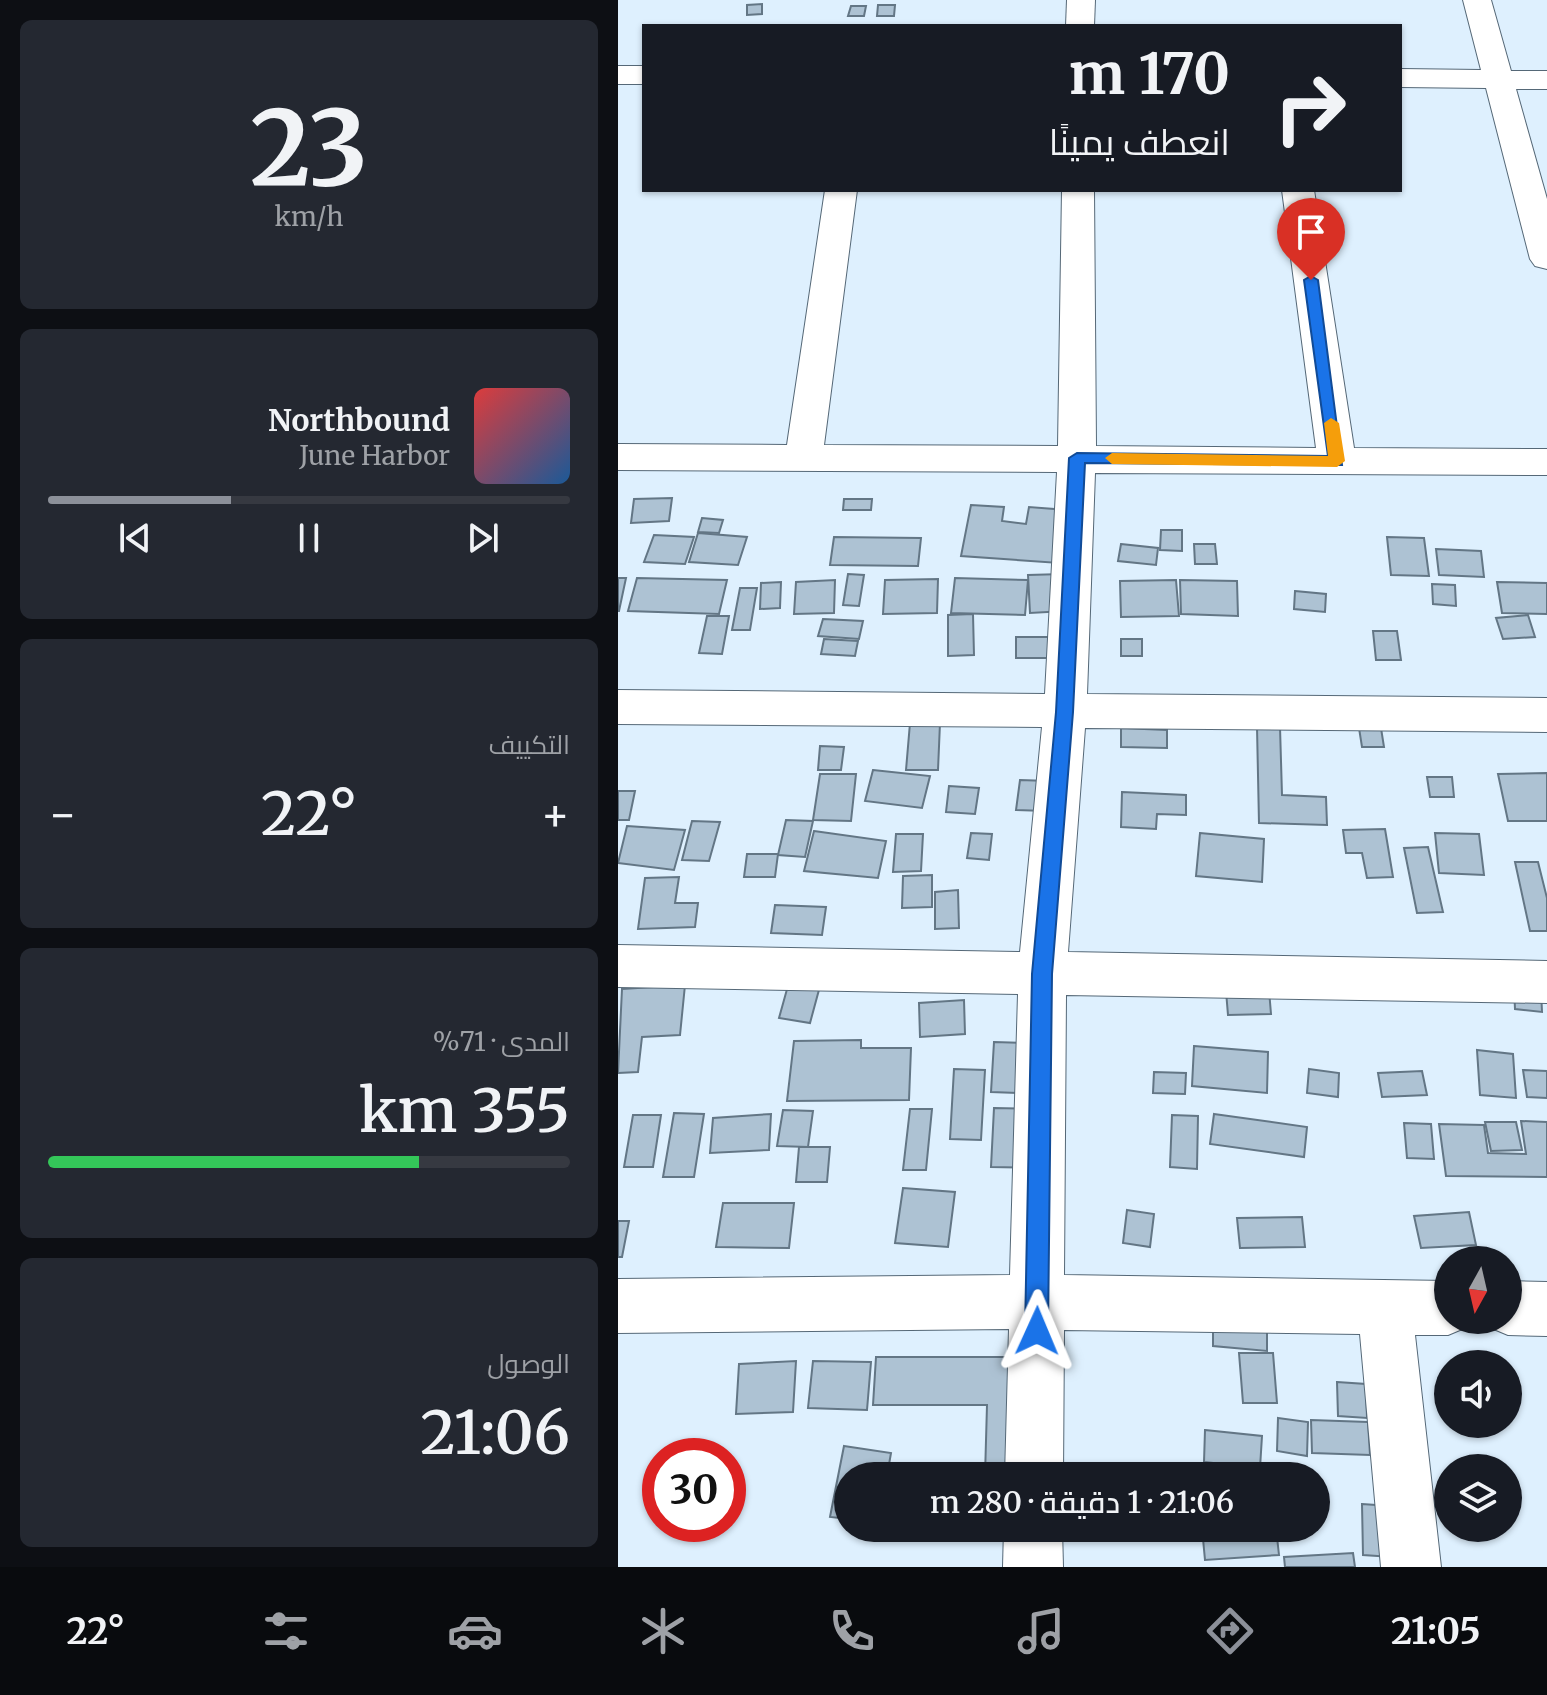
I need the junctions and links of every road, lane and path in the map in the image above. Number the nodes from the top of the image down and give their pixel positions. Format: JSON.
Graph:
{"nodes":[{"id":1,"x":1081,"y":0,"type":"edge"},
{"id":2,"x":1477,"y":0,"type":"edge"},
{"id":3,"x":1080,"y":24,"type":"edge"},
{"id":4,"x":618,"y":75,"type":"edge"},
{"id":5,"x":642,"y":75,"type":"edge"},
{"id":6,"x":1402,"y":78,"type":"edge"},
{"id":7,"x":1499,"y":79,"type":"junction"},
{"id":8,"x":1547,"y":80,"type":"edge"},
{"id":9,"x":841,"y":192,"type":"edge"},
{"id":10,"x":1078,"y":192,"type":"edge"},
{"id":11,"x":1298,"y":192,"type":"edge"},
{"id":12,"x":1539,"y":198,"type":"edge"},
{"id":13,"x":1547,"y":259,"type":"edge"},
{"id":14,"x":804,"y":456,"type":"junction"},
{"id":15,"x":618,"y":457,"type":"edge"},
{"id":16,"x":1077,"y":458,"type":"junction"},
{"id":17,"x":1337,"y":461,"type":"junction"},
{"id":18,"x":1547,"y":462,"type":"edge"},
{"id":19,"x":618,"y":707,"type":"edge"},
{"id":20,"x":1065,"y":712,"type":"junction"},
{"id":21,"x":1547,"y":715,"type":"edge"},
{"id":22,"x":618,"y":966,"type":"edge"},
{"id":23,"x":1042,"y":974,"type":"junction"},
{"id":24,"x":1547,"y":982,"type":"edge"},
{"id":25,"x":1037,"y":1302,"type":"junction"},
{"id":26,"x":618,"y":1306,"type":"edge"},
{"id":27,"x":1385,"y":1307,"type":"junction"},
{"id":28,"x":1434,"y":1308,"type":"edge"},
{"id":29,"x":1522,"y":1308,"type":"edge"},
{"id":30,"x":1547,"y":1309,"type":"edge"},
{"id":31,"x":1034,"y":1462,"type":"edge"},
{"id":32,"x":1033,"y":1542,"type":"edge"},
{"id":33,"x":1033,"y":1567,"type":"edge"},
{"id":34,"x":1411,"y":1567,"type":"edge"}],
"edges":[{"from":1,"to":3,"type":"street"},
{"from":2,"to":7,"type":"street"},
{"from":4,"to":5,"type":"street"},
{"from":6,"to":7,"type":"street"},
{"from":7,"to":8,"type":"street"},
{"from":7,"to":12,"type":"street"},
{"from":9,"to":14,"type":"street"},
{"from":10,"to":16,"type":"street"},
{"from":11,"to":17,"type":"street"},
{"from":12,"to":13,"type":"street"},
{"from":14,"to":15,"type":"street"},
{"from":14,"to":16,"type":"street"},
{"from":16,"to":17,"type":"street"},
{"from":16,"to":20,"type":"street"},
{"from":17,"to":18,"type":"street"},
{"from":19,"to":20,"type":"street"},
{"from":20,"to":21,"type":"street"},
{"from":20,"to":23,"type":"street"},
{"from":22,"to":23,"type":"street"},
{"from":23,"to":24,"type":"street"},
{"from":23,"to":25,"type":"street"},
{"from":25,"to":26,"type":"street"},
{"from":25,"to":27,"type":"street"},
{"from":25,"to":31,"type":"street"},
{"from":27,"to":28,"type":"street"},
{"from":27,"to":34,"type":"street"},
{"from":29,"to":30,"type":"street"},
{"from":32,"to":33,"type":"street"}]}
